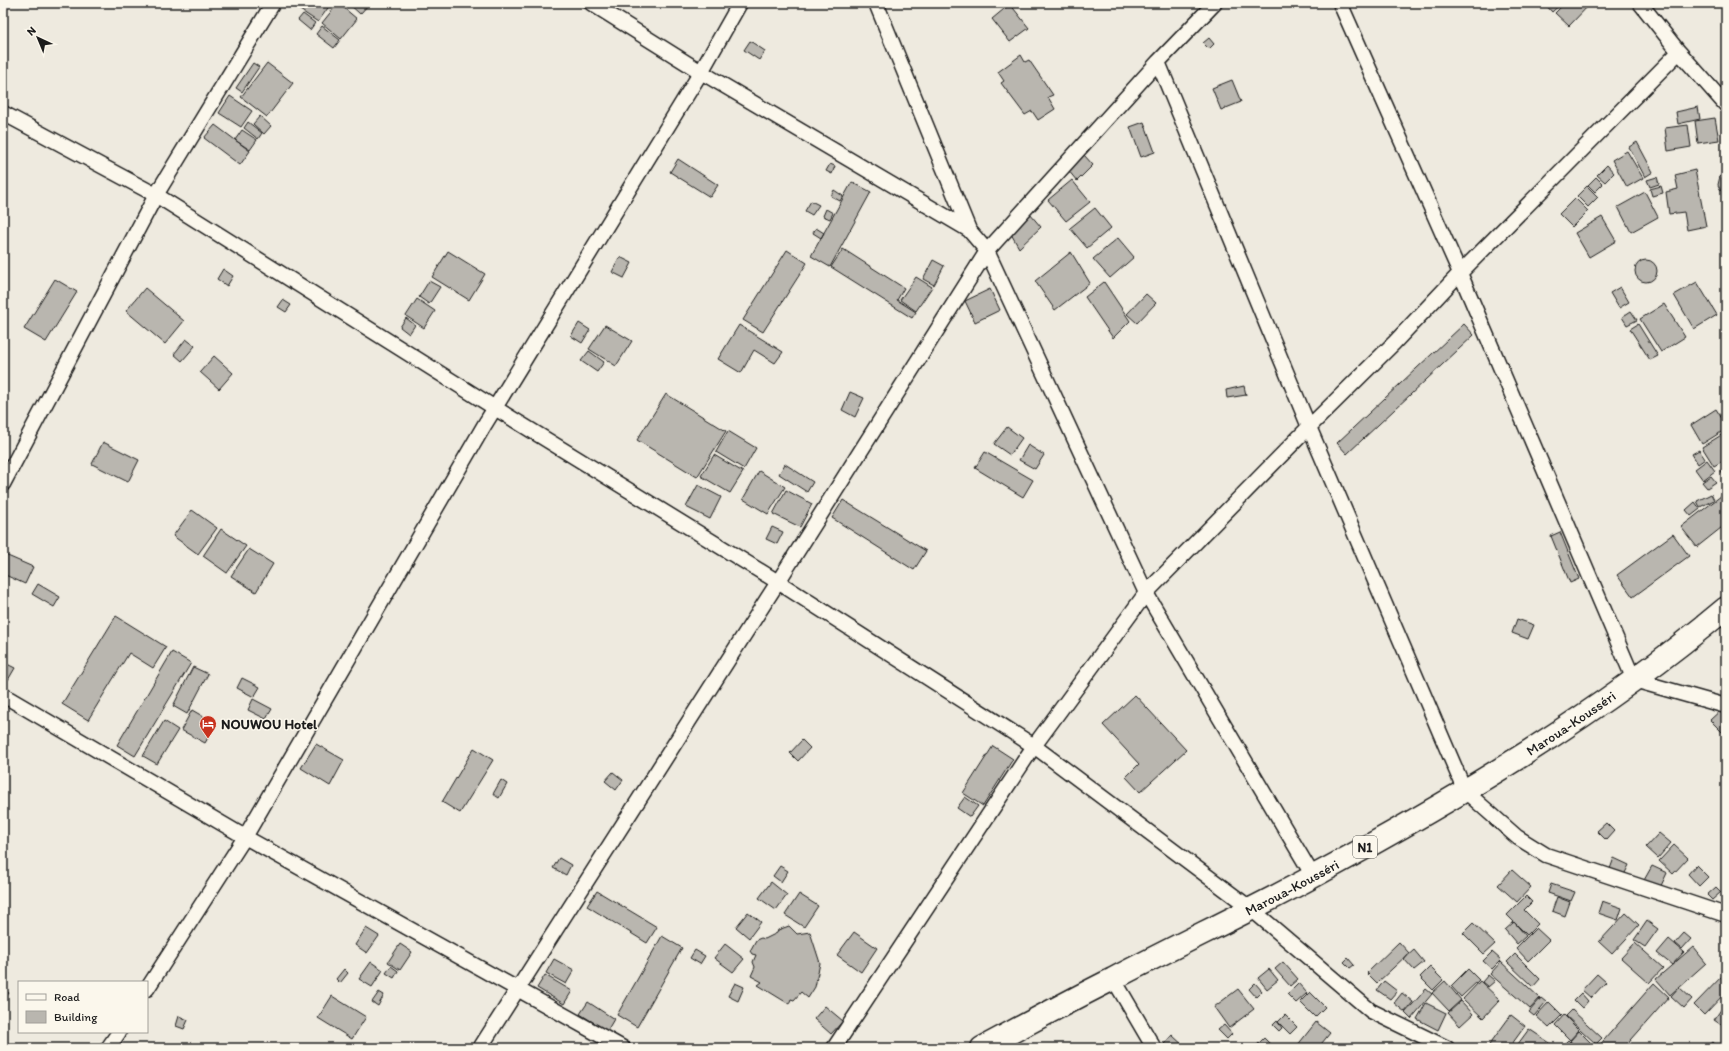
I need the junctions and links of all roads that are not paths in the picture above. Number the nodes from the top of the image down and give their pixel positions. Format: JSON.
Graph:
{"nodes":[{"id":1,"x":274,"y":3,"type":"edge"},
{"id":2,"x":591,"y":3,"type":"edge"},
{"id":3,"x":740,"y":3,"type":"edge"},
{"id":4,"x":876,"y":3,"type":"edge"},
{"id":5,"x":1215,"y":3,"type":"edge"},
{"id":6,"x":1340,"y":3,"type":"edge"},
{"id":7,"x":1640,"y":3,"type":"edge"},
{"id":8,"x":1679,"y":52,"type":"junction"},
{"id":9,"x":1158,"y":62,"type":"junction"},
{"id":10,"x":701,"y":72,"type":"junction"},
{"id":11,"x":1726,"y":105,"type":"edge"},
{"id":12,"x":3,"y":114,"type":"edge"},
{"id":13,"x":156,"y":195,"type":"junction"},
{"id":14,"x":970,"y":230,"type":"junction"},
{"id":15,"x":987,"y":251,"type":"junction"},
{"id":16,"x":1460,"y":273,"type":"junction"},
{"id":17,"x":495,"y":408,"type":"junction"},
{"id":18,"x":1309,"y":427,"type":"junction"},
{"id":19,"x":3,"y":484,"type":"edge"},
{"id":20,"x":778,"y":582,"type":"junction"},
{"id":21,"x":1146,"y":593,"type":"junction"},
{"id":22,"x":1726,"y":608,"type":"edge"},
{"id":23,"x":1634,"y":680,"type":"junction"},
{"id":24,"x":3,"y":695,"type":"edge"},
{"id":25,"x":1726,"y":706,"type":"edge"},
{"id":26,"x":1034,"y":746,"type":"junction"},
{"id":27,"x":1465,"y":791,"type":"junction"},
{"id":28,"x":245,"y":837,"type":"junction"},
{"id":29,"x":1313,"y":876,"type":"junction"},
{"id":30,"x":1250,"y":908,"type":"junction"},
{"id":31,"x":1726,"y":915,"type":"edge"},
{"id":32,"x":1113,"y":978,"type":"junction"},
{"id":33,"x":148,"y":987,"type":"edge"},
{"id":34,"x":518,"y":990,"type":"junction"},
{"id":35,"x":118,"y":1033,"type":"edge"},
{"id":36,"x":108,"y":1048,"type":"edge"},
{"id":37,"x":480,"y":1048,"type":"edge"},
{"id":38,"x":623,"y":1048,"type":"edge"},
{"id":39,"x":834,"y":1048,"type":"edge"},
{"id":40,"x":982,"y":1048,"type":"edge"},
{"id":41,"x":1154,"y":1048,"type":"edge"},
{"id":42,"x":1447,"y":1048,"type":"edge"}],
"edges":[{"from":1,"to":13,"type":"street"},
{"from":2,"to":10,"type":"street"},
{"from":3,"to":10,"type":"street"},
{"from":4,"to":14,"type":"street"},
{"from":5,"to":9,"type":"street"},
{"from":6,"to":16,"type":"street"},
{"from":7,"to":8,"type":"street"},
{"from":8,"to":11,"type":"street"},
{"from":8,"to":16,"type":"street"},
{"from":9,"to":15,"type":"street"},
{"from":9,"to":18,"type":"street"},
{"from":10,"to":14,"type":"street"},
{"from":10,"to":17,"type":"street"},
{"from":12,"to":13,"type":"street"},
{"from":13,"to":17,"type":"street"},
{"from":13,"to":19,"type":"street"},
{"from":14,"to":15,"type":"street"},
{"from":15,"to":20,"type":"street"},
{"from":15,"to":21,"type":"street"},
{"from":16,"to":18,"type":"street"},
{"from":16,"to":23,"type":"street"},
{"from":17,"to":20,"type":"street"},
{"from":17,"to":28,"type":"street"},
{"from":18,"to":21,"type":"street"},
{"from":18,"to":27,"type":"street"},
{"from":20,"to":26,"type":"street"},
{"from":20,"to":34,"type":"street"},
{"from":21,"to":26,"type":"street"},
{"from":21,"to":29,"type":"street"},
{"from":22,"to":23,"type":"highway","name":"Maroua-Kousséri","number":"N1"},
{"from":23,"to":25,"type":"street"},
{"from":23,"to":27,"type":"highway","name":"Maroua-Kousséri","number":"N1"},
{"from":24,"to":28,"type":"street"},
{"from":26,"to":30,"type":"street"},
{"from":26,"to":39,"type":"street"},
{"from":27,"to":29,"type":"highway","name":"Maroua-Kousséri","number":"N1"},
{"from":27,"to":31,"type":"street"},
{"from":28,"to":33,"type":"street"},
{"from":28,"to":34,"type":"street"},
{"from":29,"to":30,"type":"highway","name":"Maroua-Kousséri","number":"N1"},
{"from":30,"to":32,"type":"highway","name":"Maroua-Kousséri","number":"N1"},
{"from":30,"to":42,"type":"street"},
{"from":32,"to":40,"type":"highway","name":"Maroua-Kousséri","number":"N1"},
{"from":32,"to":41,"type":"street"},
{"from":34,"to":37,"type":"street"},
{"from":34,"to":38,"type":"street"},
{"from":35,"to":36,"type":"street"}]}
